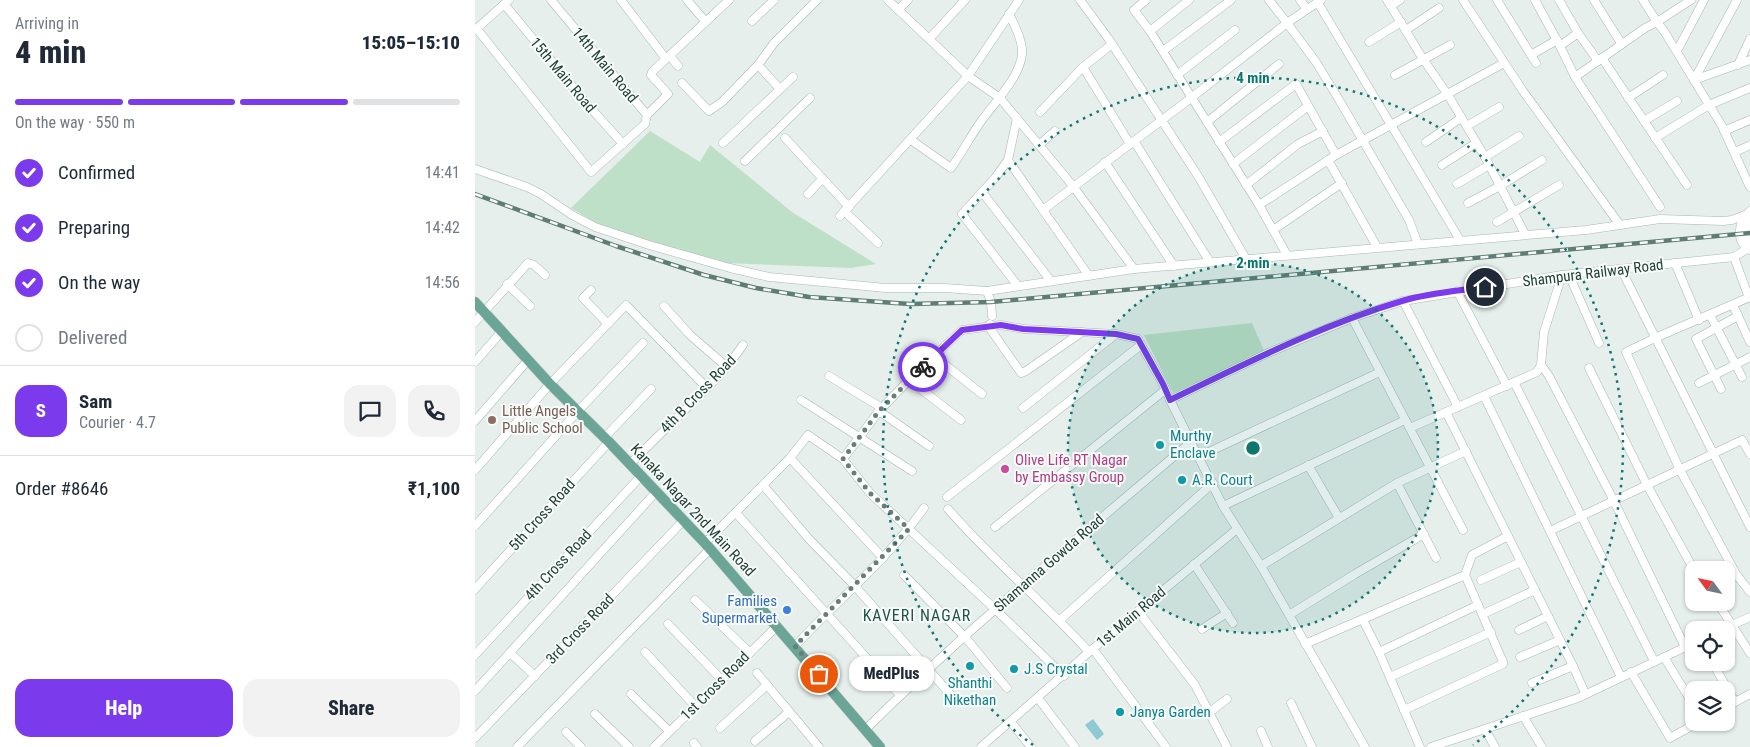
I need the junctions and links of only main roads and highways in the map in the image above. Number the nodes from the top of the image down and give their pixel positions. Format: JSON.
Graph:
{"nodes":[{"id":1,"x":475,"y":302,"type":"edge"},
{"id":2,"x":880,"y":747,"type":"edge"}],
"edges":[{"from":1,"to":2,"type":"main road","name":"Kanaka Nagar 2nd Main Road"}]}
